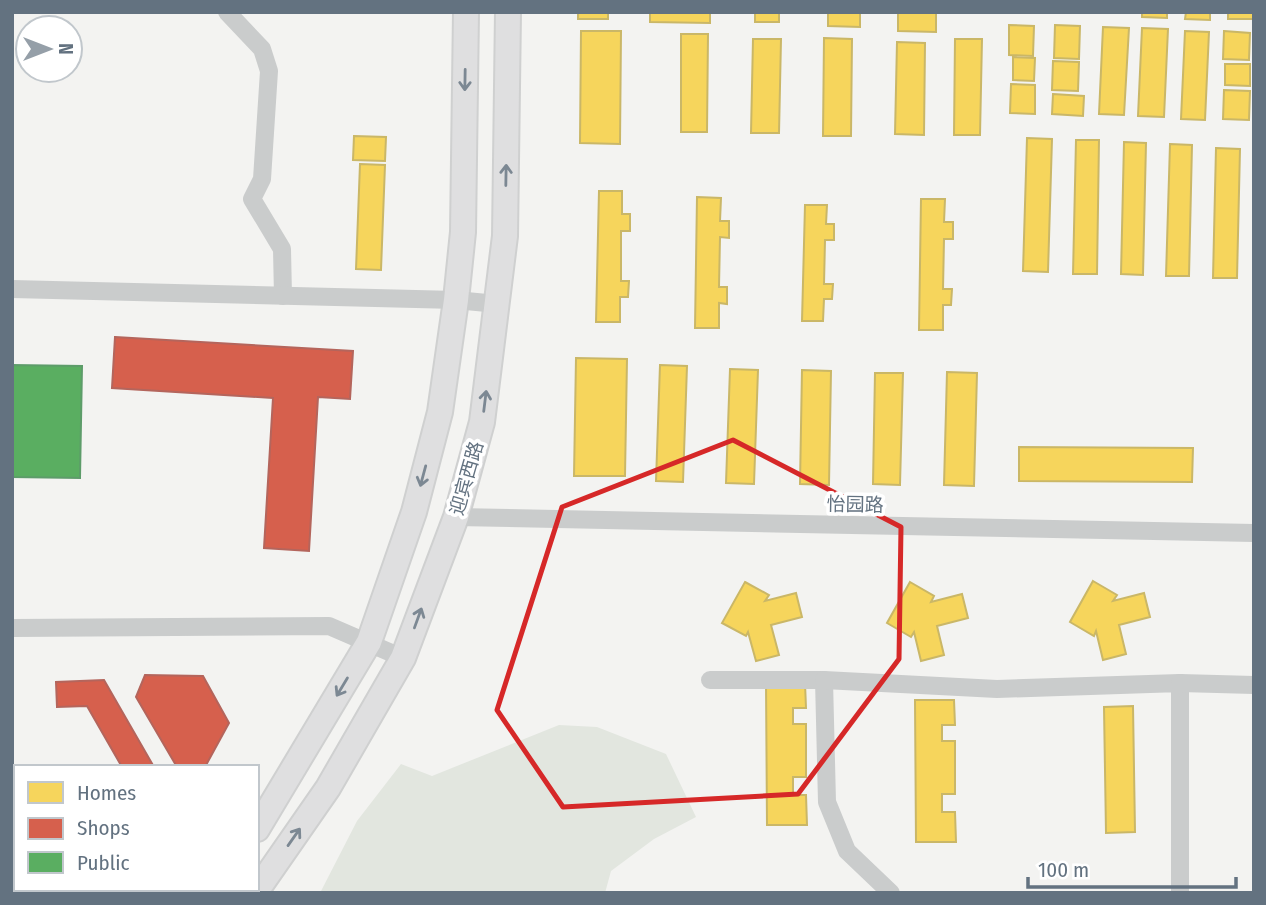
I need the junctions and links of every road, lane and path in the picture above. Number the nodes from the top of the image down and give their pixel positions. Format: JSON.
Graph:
{"nodes":[{"id":1,"x":227,"y":12,"type":"edge"},
{"id":2,"x":466,"y":12,"type":"edge"},
{"id":3,"x":508,"y":12,"type":"edge"},
{"id":4,"x":12,"y":289,"type":"edge"},
{"id":5,"x":283,"y":296,"type":"junction"},
{"id":6,"x":456,"y":300,"type":"junction"},
{"id":7,"x":496,"y":304,"type":"junction"},
{"id":8,"x":456,"y":517,"type":"junction"},
{"id":9,"x":1254,"y":533,"type":"edge"},
{"id":10,"x":12,"y":628,"type":"edge"},
{"id":11,"x":369,"y":642,"type":"junction"},
{"id":12,"x":403,"y":658,"type":"junction"},
{"id":13,"x":710,"y":680,"type":"dead end"},
{"id":14,"x":824,"y":680,"type":"junction"},
{"id":15,"x":1180,"y":683,"type":"junction"},
{"id":16,"x":1254,"y":685,"type":"edge"},
{"id":17,"x":259,"y":826,"type":"edge"},
{"id":18,"x":259,"y":887,"type":"edge"},
{"id":19,"x":891,"y":893,"type":"edge"},
{"id":20,"x":1180,"y":893,"type":"edge"}],
"edges":[{"from":1,"to":5,"type":"street"},
{"from":2,"to":6,"type":"highway","one_way":true},
{"from":7,"to":3,"type":"highway","name":"迎宾西路","one_way":true},
{"from":4,"to":5,"type":"street"},
{"from":5,"to":6,"type":"street"},
{"from":6,"to":7,"type":"street"},
{"from":6,"to":11,"type":"highway","one_way":true},
{"from":8,"to":7,"type":"highway","name":"迎宾西路","one_way":true},
{"from":8,"to":9,"type":"street","name":"怡园路"},
{"from":12,"to":8,"type":"highway","name":"迎宾西路","one_way":true},
{"from":10,"to":11,"type":"street"},
{"from":11,"to":12,"type":"street"},
{"from":11,"to":17,"type":"highway","one_way":true},
{"from":18,"to":12,"type":"highway","name":"迎宾西路","one_way":true},
{"from":13,"to":14,"type":"street"},
{"from":14,"to":15,"type":"street"},
{"from":14,"to":19,"type":"street"},
{"from":15,"to":16,"type":"street"},
{"from":15,"to":20,"type":"street"}]}
